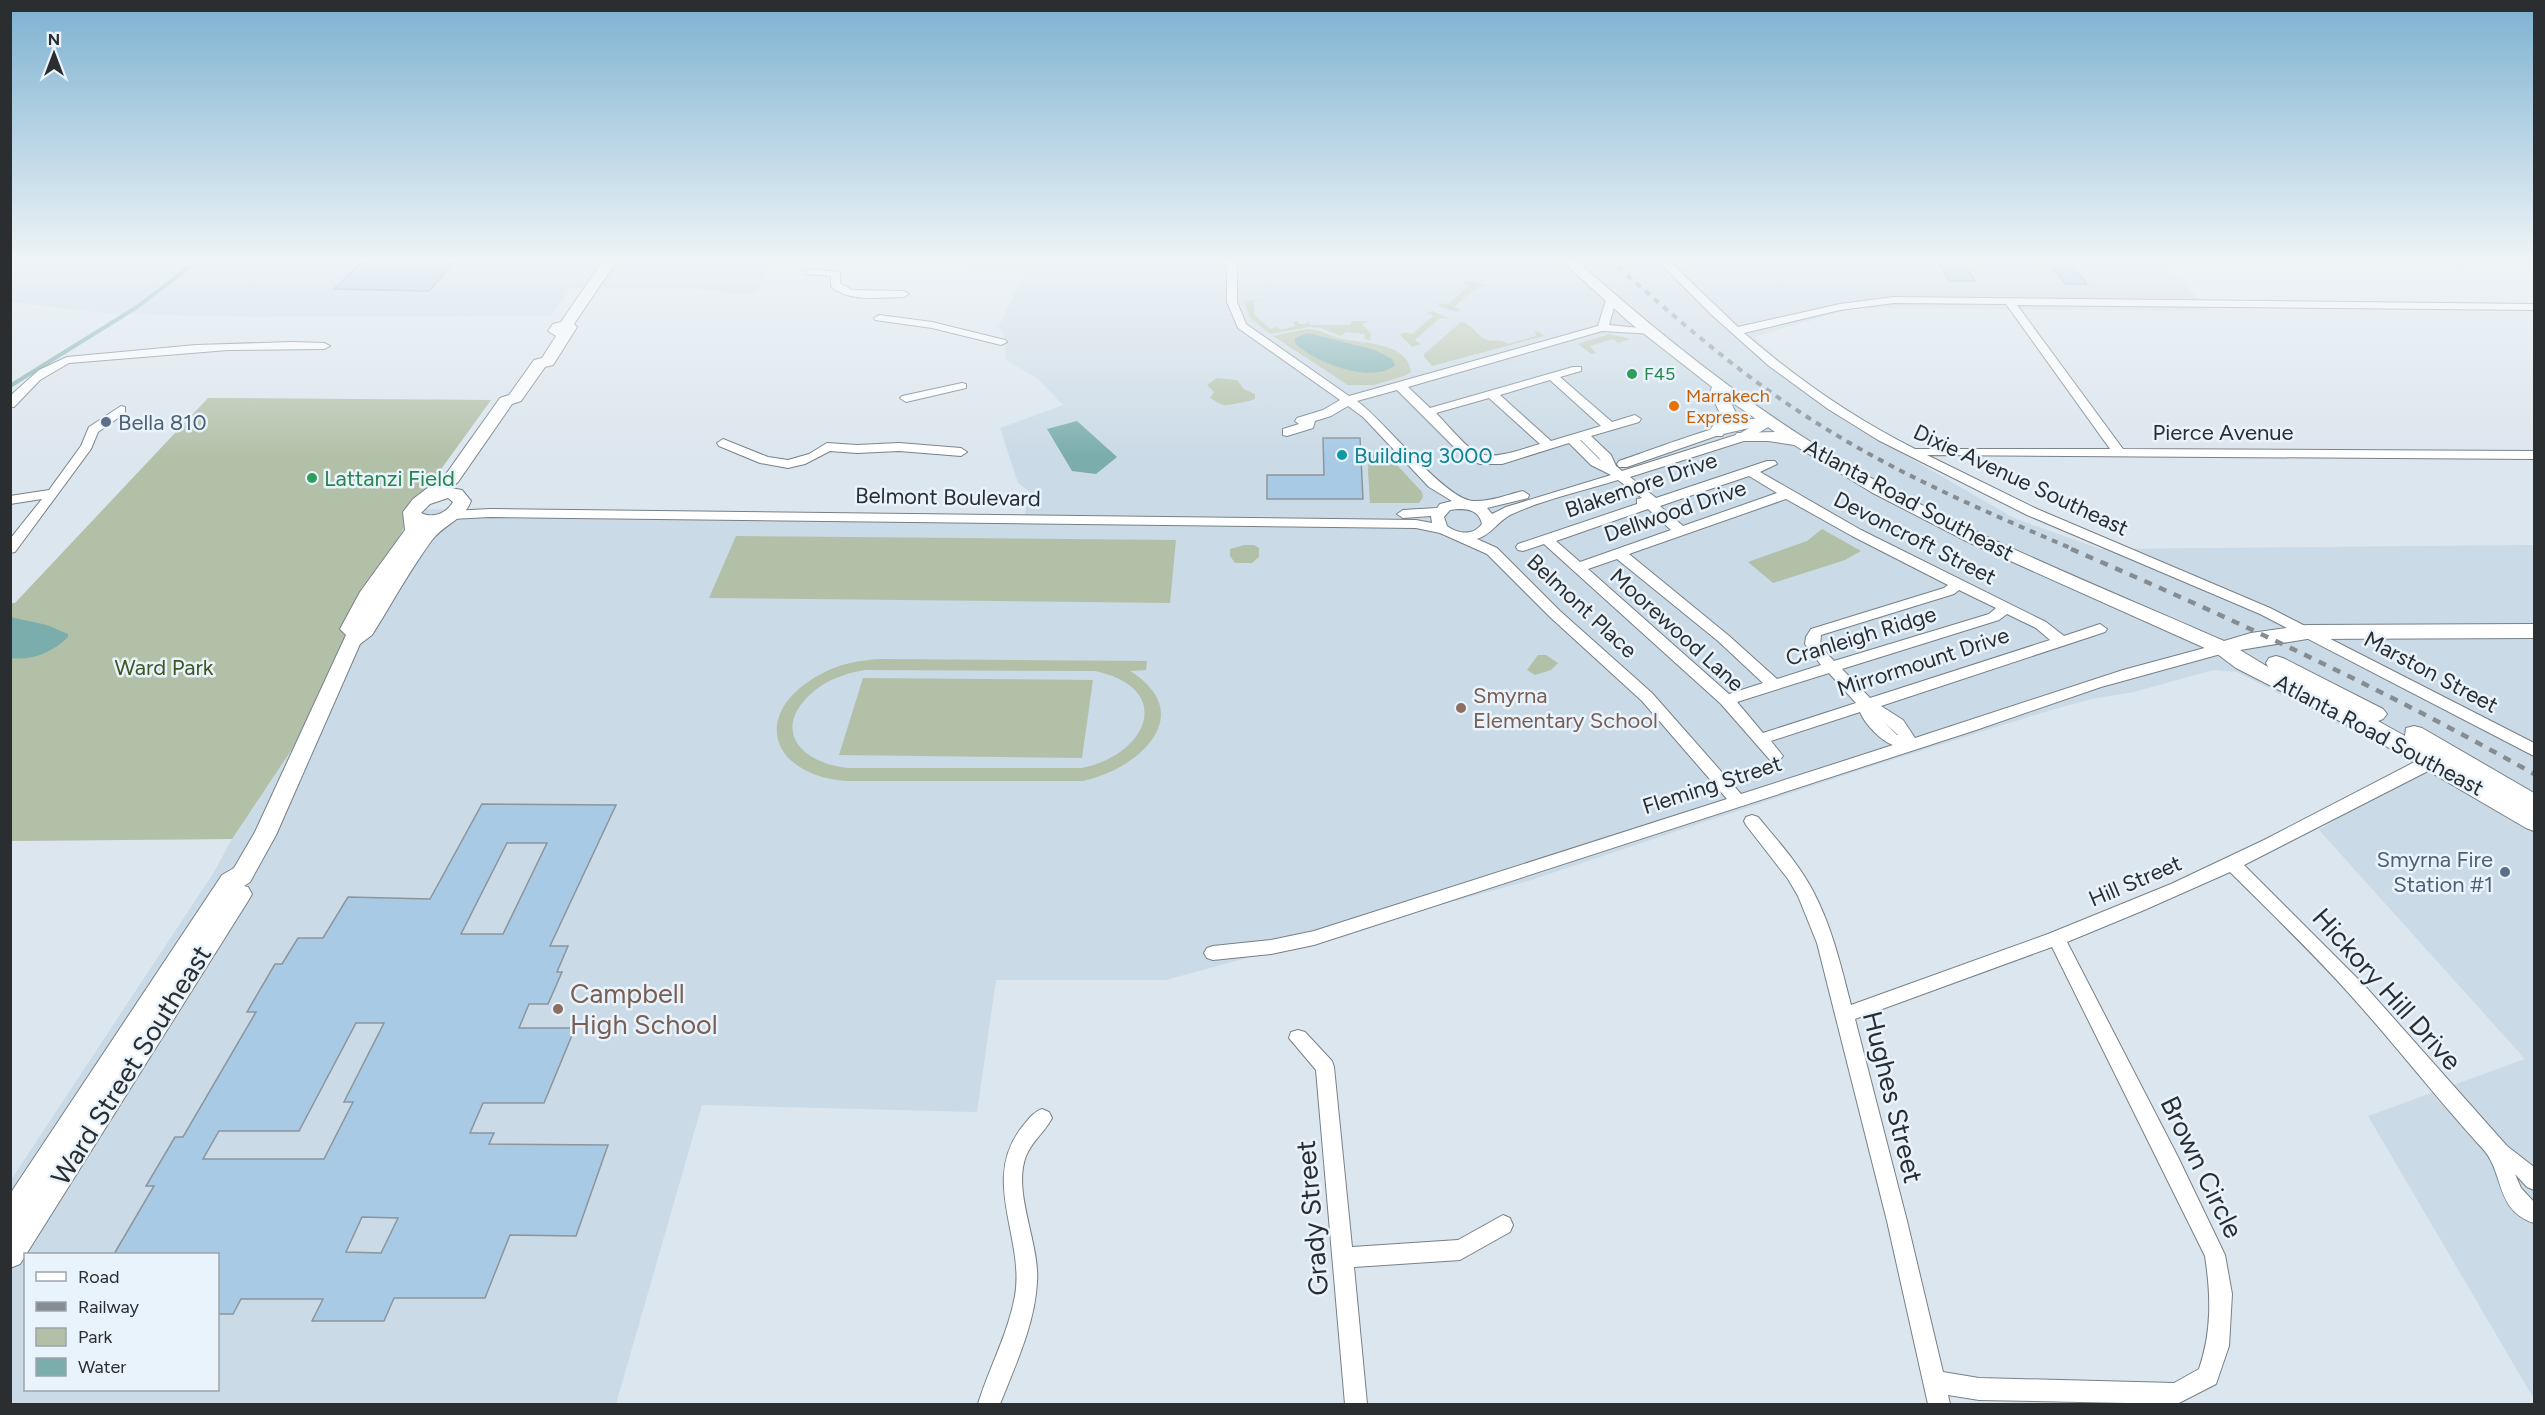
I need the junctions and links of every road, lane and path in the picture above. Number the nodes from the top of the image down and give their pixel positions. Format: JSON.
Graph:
{"nodes":[{"id":1,"x":566,"y":325,"type":"edge"},
{"id":2,"x":932,"y":325,"type":"edge"},
{"id":3,"x":1241,"y":325,"type":"edge"},
{"id":4,"x":1604,"y":325,"type":"edge"},
{"id":5,"x":1642,"y":325,"type":"edge"},
{"id":6,"x":1730,"y":325,"type":"edge"},
{"id":7,"x":1731,"y":325,"type":"edge"},
{"id":8,"x":1765,"y":325,"type":"edge"},
{"id":9,"x":2027,"y":325,"type":"edge"},
{"id":10,"x":1602,"y":328,"type":"junction"},
{"id":11,"x":1650,"y":332,"type":"junction"},
{"id":12,"x":1737,"y":332,"type":"junction"},
{"id":13,"x":1001,"y":342,"type":"dead end"},
{"id":14,"x":324,"y":346,"type":"dead end"},
{"id":15,"x":1577,"y":369,"type":"dead end"},
{"id":16,"x":1552,"y":376,"type":"junction"},
{"id":17,"x":962,"y":386,"type":"dead end"},
{"id":18,"x":1400,"y":386,"type":"junction"},
{"id":19,"x":1720,"y":387,"type":"junction"},
{"id":20,"x":1492,"y":394,"type":"junction"},
{"id":21,"x":906,"y":398,"type":"dead end"},
{"id":22,"x":515,"y":399,"type":"junction"},
{"id":23,"x":1349,"y":400,"type":"junction"},
{"id":24,"x":10,"y":404,"type":"edge"},
{"id":25,"x":121,"y":410,"type":"dead end"},
{"id":26,"x":1428,"y":412,"type":"junction"},
{"id":27,"x":1635,"y":419,"type":"dead end"},
{"id":28,"x":1769,"y":421,"type":"junction"},
{"id":29,"x":1609,"y":426,"type":"junction"},
{"id":30,"x":1287,"y":432,"type":"dead end"},
{"id":31,"x":1716,"y":432,"type":"junction"},
{"id":32,"x":1578,"y":437,"type":"junction"},
{"id":33,"x":1743,"y":437,"type":"junction"},
{"id":34,"x":1799,"y":440,"type":"junction"},
{"id":35,"x":723,"y":443,"type":"dead end"},
{"id":36,"x":1549,"y":446,"type":"junction"},
{"id":37,"x":962,"y":452,"type":"dead end"},
{"id":38,"x":2119,"y":452,"type":"junction"},
{"id":39,"x":1911,"y":453,"type":"junction"},
{"id":40,"x":2535,"y":455,"type":"edge"},
{"id":41,"x":1772,"y":464,"type":"dead end"},
{"id":42,"x":1750,"y":471,"type":"junction"},
{"id":43,"x":1615,"y":472,"type":"junction"},
{"id":44,"x":1433,"y":484,"type":"junction"},
{"id":45,"x":53,"y":493,"type":"junction"},
{"id":46,"x":1787,"y":494,"type":"junction"},
{"id":47,"x":429,"y":497,"type":"junction"},
{"id":48,"x":10,"y":500,"type":"edge"},
{"id":49,"x":1650,"y":504,"type":"junction"},
{"id":50,"x":1468,"y":505,"type":"junction"},
{"id":51,"x":455,"y":508,"type":"junction"},
{"id":52,"x":1439,"y":512,"type":"junction"},
{"id":53,"x":413,"y":516,"type":"junction"},
{"id":54,"x":1487,"y":527,"type":"junction"},
{"id":55,"x":1443,"y":530,"type":"junction"},
{"id":56,"x":1680,"y":531,"type":"junction"},
{"id":57,"x":1460,"y":536,"type":"junction"},
{"id":58,"x":1546,"y":539,"type":"junction"},
{"id":59,"x":1523,"y":547,"type":"dead end"},
{"id":60,"x":10,"y":549,"type":"edge"},
{"id":61,"x":1492,"y":551,"type":"junction"},
{"id":62,"x":1619,"y":553,"type":"junction"},
{"id":63,"x":1577,"y":568,"type":"junction"},
{"id":64,"x":1958,"y":583,"type":"junction"},
{"id":65,"x":2006,"y":608,"type":"junction"},
{"id":66,"x":2100,"y":629,"type":"dead end"},
{"id":67,"x":2307,"y":632,"type":"junction"},
{"id":68,"x":2535,"y":632,"type":"edge"},
{"id":69,"x":2268,"y":637,"type":"junction"},
{"id":70,"x":352,"y":640,"type":"junction"},
{"id":71,"x":2061,"y":641,"type":"junction"},
{"id":72,"x":2223,"y":648,"type":"junction"},
{"id":73,"x":1832,"y":668,"type":"junction"},
{"id":74,"x":2290,"y":670,"type":"junction"},
{"id":75,"x":1774,"y":685,"type":"junction"},
{"id":76,"x":1726,"y":700,"type":"junction"},
{"id":77,"x":1868,"y":704,"type":"junction"},
{"id":78,"x":1761,"y":739,"type":"junction"},
{"id":79,"x":1908,"y":745,"type":"junction"},
{"id":80,"x":2535,"y":750,"type":"edge"},
{"id":81,"x":1775,"y":756,"type":"dead end"},
{"id":82,"x":2430,"y":760,"type":"junction"},
{"id":83,"x":1738,"y":801,"type":"junction"},
{"id":84,"x":2535,"y":803,"type":"edge"},
{"id":85,"x":1752,"y":821,"type":"dead end"},
{"id":86,"x":2535,"y":822,"type":"edge"},
{"id":87,"x":2231,"y":863,"type":"junction"},
{"id":88,"x":242,"y":875,"type":"junction"},
{"id":89,"x":2056,"y":938,"type":"junction"},
{"id":90,"x":1213,"y":953,"type":"dead end"},
{"id":91,"x":1845,"y":1015,"type":"junction"},
{"id":92,"x":1298,"y":1038,"type":"dead end"},
{"id":93,"x":1042,"y":1118,"type":"dead end"},
{"id":94,"x":2500,"y":1153,"type":"junction"},
{"id":95,"x":2535,"y":1180,"type":"edge"},
{"id":96,"x":2535,"y":1212,"type":"edge"},
{"id":97,"x":10,"y":1220,"type":"edge"},
{"id":98,"x":1503,"y":1225,"type":"dead end"},
{"id":99,"x":10,"y":1254,"type":"edge"},
{"id":100,"x":1341,"y":1258,"type":"junction"},
{"id":101,"x":1935,"y":1382,"type":"junction"},
{"id":102,"x":989,"y":1404,"type":"edge"},
{"id":103,"x":1356,"y":1404,"type":"edge"},
{"id":104,"x":1939,"y":1404,"type":"edge"}],
"edges":[{"from":1,"to":22,"type":"street","name":"Ward Street Southeast"},
{"from":2,"to":13,"type":"street"},
{"from":3,"to":23,"type":"street"},
{"from":4,"to":10,"type":"street"},
{"from":5,"to":11,"type":"street","name":"Atlanta Road Southeast"},
{"from":6,"to":12,"type":"street","name":"Dixie Avenue Southeast"},
{"from":7,"to":12,"type":"street","name":"Dixie Avenue Southeast"},
{"from":8,"to":12,"type":"street"},
{"from":9,"to":38,"type":"street"},
{"from":10,"to":11,"type":"street"},
{"from":10,"to":18,"type":"street"},
{"from":11,"to":19,"type":"street","name":"Atlanta Road Southeast"},
{"from":12,"to":39,"type":"street","name":"Dixie Avenue Southeast"},
{"from":14,"to":24,"type":"street"},
{"from":15,"to":16,"type":"street"},
{"from":16,"to":20,"type":"street"},
{"from":16,"to":29,"type":"street"},
{"from":17,"to":21,"type":"street"},
{"from":18,"to":23,"type":"street"},
{"from":18,"to":26,"type":"street"},
{"from":19,"to":28,"type":"street","name":"Atlanta Road Southeast"},
{"from":19,"to":31,"type":"street"},
{"from":20,"to":26,"type":"street"},
{"from":20,"to":36,"type":"street"},
{"from":22,"to":47,"type":"street","name":"Ward Street Southeast"},
{"from":22,"to":51,"type":"street","name":"Ward Street Southeast"},
{"from":23,"to":30,"type":"street"},
{"from":23,"to":44,"type":"street"},
{"from":25,"to":45,"type":"street"},
{"from":26,"to":36,"type":"street"},
{"from":27,"to":29,"type":"street"},
{"from":28,"to":31,"type":"street"},
{"from":28,"to":33,"type":"street"},
{"from":28,"to":34,"type":"street","name":"Atlanta Road Southeast"},
{"from":29,"to":32,"type":"street"},
{"from":31,"to":43,"type":"street"},
{"from":32,"to":36,"type":"street"},
{"from":32,"to":43,"type":"street"},
{"from":33,"to":34,"type":"street"},
{"from":33,"to":43,"type":"street"},
{"from":34,"to":72,"type":"street","name":"Atlanta Road Southeast"},
{"from":35,"to":37,"type":"street"},
{"from":38,"to":39,"type":"street","name":"Pierce Avenue"},
{"from":38,"to":40,"type":"street","name":"Pierce Avenue"},
{"from":39,"to":67,"type":"street","name":"Dixie Avenue Southeast"},
{"from":41,"to":42,"type":"street","name":"Blakemore Drive"},
{"from":42,"to":46,"type":"street","name":"Devoncroft Street"},
{"from":42,"to":49,"type":"street","name":"Blakemore Drive"},
{"from":43,"to":49,"type":"street"},
{"from":43,"to":50,"type":"street"},
{"from":43,"to":54,"type":"street"},
{"from":44,"to":50,"type":"street"},
{"from":44,"to":52,"type":"street"},
{"from":45,"to":48,"type":"street"},
{"from":45,"to":60,"type":"street"},
{"from":46,"to":56,"type":"street","name":"Dellwood Drive"},
{"from":46,"to":64,"type":"street","name":"Devoncroft Street"},
{"from":47,"to":51,"type":"street"},
{"from":47,"to":53,"type":"street","name":"Ward Street Southeast"},
{"from":49,"to":56,"type":"street"},
{"from":49,"to":58,"type":"street","name":"Blakemore Drive"},
{"from":50,"to":52,"type":"street"},
{"from":50,"to":54,"type":"street"},
{"from":51,"to":52,"type":"street","name":"Belmont Boulevard"},
{"from":51,"to":53,"type":"street"},
{"from":51,"to":55,"type":"street","name":"Belmont Boulevard"},
{"from":51,"to":70,"type":"street","name":"Ward Street Southeast"},
{"from":52,"to":55,"type":"street"},
{"from":53,"to":70,"type":"street","name":"Ward Street Southeast"},
{"from":54,"to":57,"type":"street"},
{"from":54,"to":61,"type":"street","name":"Belmont Place"},
{"from":55,"to":57,"type":"street"},
{"from":56,"to":62,"type":"street","name":"Dellwood Drive"},
{"from":57,"to":61,"type":"street","name":"Belmont Place"},
{"from":58,"to":59,"type":"street","name":"Blakemore Drive"},
{"from":58,"to":63,"type":"street","name":"Moorewood Lane"},
{"from":61,"to":83,"type":"street","name":"Belmont Place"},
{"from":62,"to":63,"type":"street","name":"Dellwood Drive"},
{"from":62,"to":75,"type":"street"},
{"from":63,"to":76,"type":"street","name":"Moorewood Lane"},
{"from":64,"to":65,"type":"street","name":"Devoncroft Street"},
{"from":64,"to":73,"type":"street"},
{"from":65,"to":71,"type":"street","name":"Devoncroft Street"},
{"from":65,"to":73,"type":"street","name":"Cranleigh Ridge"},
{"from":66,"to":71,"type":"street","name":"Mirrormount Drive"},
{"from":67,"to":68,"type":"street"},
{"from":67,"to":69,"type":"street"},
{"from":67,"to":80,"type":"street","name":"Marston Street"},
{"from":69,"to":72,"type":"street"},
{"from":69,"to":74,"type":"street"},
{"from":70,"to":88,"type":"street","name":"Ward Street Southeast"},
{"from":71,"to":77,"type":"street","name":"Mirrormount Drive"},
{"from":72,"to":74,"type":"street","name":"Atlanta Road Southeast"},
{"from":72,"to":79,"type":"street","name":"Fleming Street"},
{"from":72,"to":82,"type":"street","name":"Atlanta Road Southeast"},
{"from":73,"to":75,"type":"street","name":"Cranleigh Ridge"},
{"from":73,"to":77,"type":"street"},
{"from":74,"to":84,"type":"street","name":"Atlanta Road Southeast"},
{"from":75,"to":76,"type":"street","name":"Cranleigh Ridge"},
{"from":76,"to":78,"type":"street","name":"Moorewood Lane"},
{"from":77,"to":78,"type":"street","name":"Mirrormount Drive"},
{"from":77,"to":79,"type":"street"},
{"from":78,"to":81,"type":"street","name":"Moorewood Lane"},
{"from":79,"to":83,"type":"street","name":"Fleming Street"},
{"from":82,"to":86,"type":"street","name":"Atlanta Road Southeast"},
{"from":82,"to":87,"type":"street","name":"Hill Street"},
{"from":83,"to":90,"type":"street","name":"Fleming Street"},
{"from":85,"to":91,"type":"street","name":"Hughes Street"},
{"from":87,"to":89,"type":"street","name":"Hill Street"},
{"from":87,"to":94,"type":"street","name":"Hickory Hill Drive"},
{"from":88,"to":97,"type":"street","name":"Ward Street Southeast"},
{"from":88,"to":99,"type":"street","name":"Ward Street Southeast"},
{"from":89,"to":91,"type":"street","name":"Hill Street"},
{"from":89,"to":101,"type":"street","name":"Brown Circle"},
{"from":91,"to":101,"type":"street","name":"Hughes Street"},
{"from":92,"to":100,"type":"street","name":"Grady Street"},
{"from":93,"to":102,"type":"street"},
{"from":94,"to":95,"type":"street","name":"Hickory Hill Drive"},
{"from":94,"to":96,"type":"street"},
{"from":98,"to":100,"type":"street"},
{"from":100,"to":103,"type":"street","name":"Grady Street"},
{"from":101,"to":104,"type":"street","name":"Hughes Street"}]}
